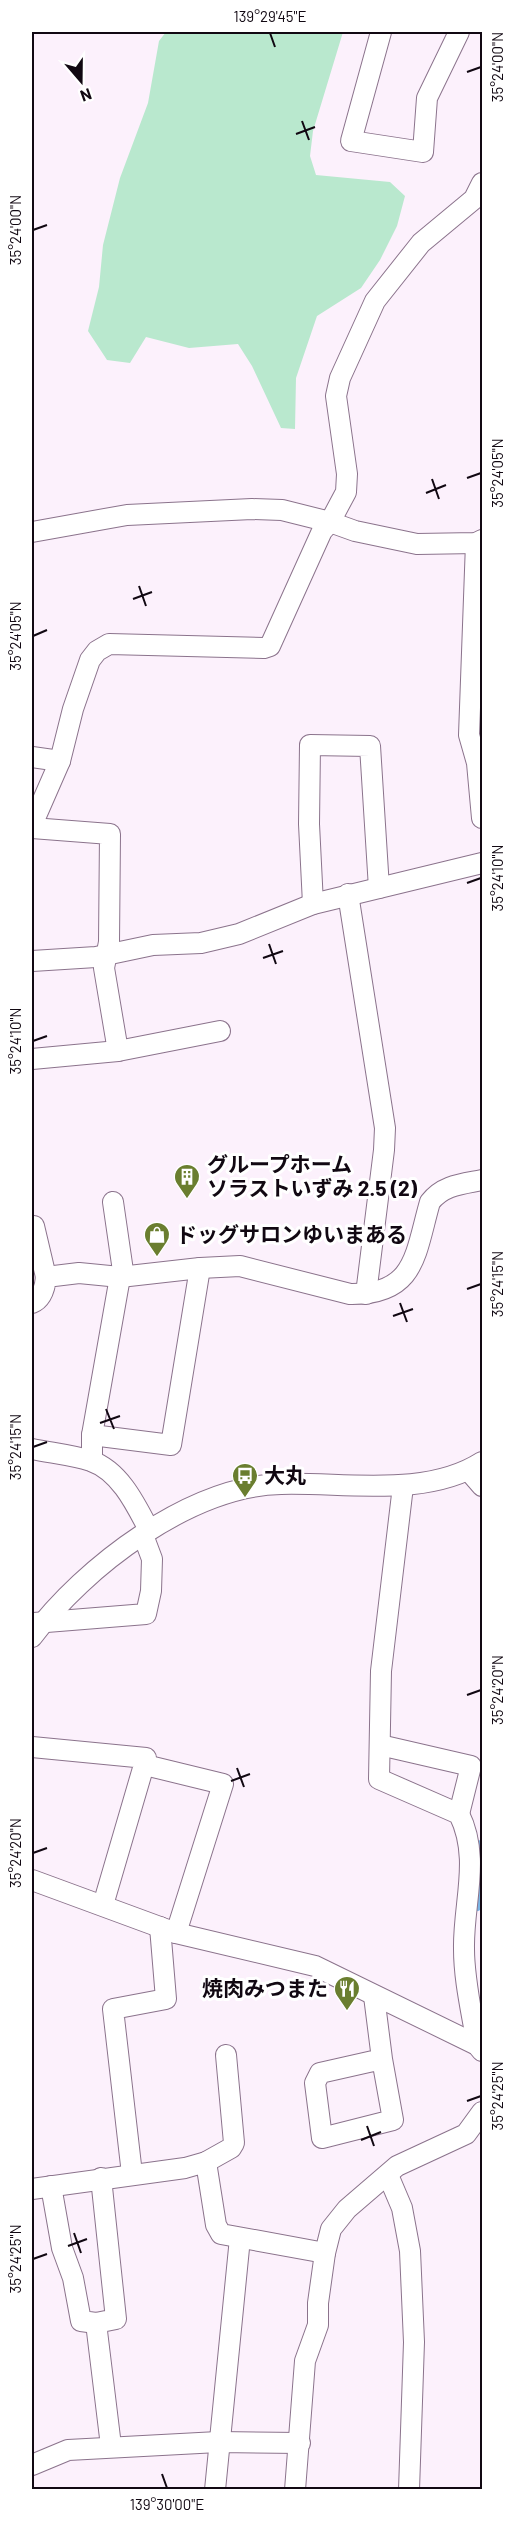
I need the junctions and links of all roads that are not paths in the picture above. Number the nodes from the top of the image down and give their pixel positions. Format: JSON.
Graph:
{"nodes":[{"id":1,"x":381,"y":32,"type":"edge"},
{"id":2,"x":459,"y":32,"type":"edge"},
{"id":3,"x":483,"y":183,"type":"edge"},
{"id":4,"x":330,"y":522,"type":"junction"},
{"id":5,"x":32,"y":532,"type":"edge"},
{"id":6,"x":479,"y":542,"type":"edge"},
{"id":7,"x":32,"y":757,"type":"edge"},
{"id":8,"x":60,"y":761,"type":"junction"},
{"id":9,"x":483,"y":818,"type":"edge"},
{"id":10,"x":32,"y":827,"type":"edge"},
{"id":11,"x":483,"y":863,"type":"edge"},
{"id":12,"x":379,"y":888,"type":"junction"},
{"id":13,"x":348,"y":894,"type":"junction"},
{"id":14,"x":313,"y":904,"type":"junction"},
{"id":15,"x":105,"y":956,"type":"junction"},
{"id":16,"x":32,"y":961,"type":"edge"},
{"id":17,"x":220,"y":1031,"type":"dead end"},
{"id":18,"x":118,"y":1051,"type":"junction"},
{"id":19,"x":32,"y":1059,"type":"edge"},
{"id":20,"x":483,"y":1180,"type":"edge"},
{"id":21,"x":113,"y":1202,"type":"dead end"},
{"id":22,"x":34,"y":1226,"type":"dead end"},
{"id":23,"x":200,"y":1268,"type":"junction"},
{"id":24,"x":46,"y":1277,"type":"junction"},
{"id":25,"x":120,"y":1277,"type":"junction"},
{"id":26,"x":366,"y":1294,"type":"junction"},
{"id":27,"x":32,"y":1303,"type":"edge"},
{"id":28,"x":92,"y":1435,"type":"junction"},
{"id":29,"x":32,"y":1449,"type":"edge"},
{"id":30,"x":92,"y":1461,"type":"junction"},
{"id":31,"x":476,"y":1467,"type":"edge"},
{"id":32,"x":403,"y":1486,"type":"junction"},
{"id":33,"x":483,"y":1486,"type":"edge"},
{"id":34,"x":146,"y":1533,"type":"junction"},
{"id":35,"x":35,"y":1628,"type":"edge"},
{"id":36,"x":380,"y":1745,"type":"junction"},
{"id":37,"x":32,"y":1747,"type":"edge"},
{"id":38,"x":145,"y":1765,"type":"junction"},
{"id":39,"x":459,"y":1814,"type":"junction"},
{"id":40,"x":32,"y":1880,"type":"edge"},
{"id":41,"x":103,"y":1905,"type":"junction"},
{"id":42,"x":168,"y":1930,"type":"junction"},
{"id":43,"x":374,"y":1996,"type":"junction"},
{"id":44,"x":480,"y":2048,"type":"edge"},
{"id":45,"x":226,"y":2055,"type":"dead end"},
{"id":46,"x":382,"y":2059,"type":"junction"},
{"id":47,"x":483,"y":2112,"type":"edge"},
{"id":48,"x":206,"y":2162,"type":"junction"},
{"id":49,"x":132,"y":2174,"type":"junction"},
{"id":50,"x":388,"y":2175,"type":"junction"},
{"id":51,"x":101,"y":2178,"type":"junction"},
{"id":52,"x":51,"y":2186,"type":"junction"},
{"id":53,"x":32,"y":2189,"type":"edge"},
{"id":54,"x":240,"y":2238,"type":"junction"},
{"id":55,"x":324,"y":2253,"type":"junction"},
{"id":56,"x":96,"y":2323,"type":"junction"},
{"id":57,"x":218,"y":2442,"type":"junction"},
{"id":58,"x":300,"y":2443,"type":"junction"},
{"id":59,"x":111,"y":2446,"type":"junction"},
{"id":60,"x":32,"y":2465,"type":"edge"},
{"id":61,"x":214,"y":2490,"type":"edge"},
{"id":62,"x":295,"y":2490,"type":"edge"},
{"id":63,"x":409,"y":2490,"type":"edge"}],
"edges":[{"from":1,"to":2,"type":"street"},
{"from":3,"to":4,"type":"street"},
{"from":4,"to":5,"type":"street"},
{"from":4,"to":6,"type":"street"},
{"from":4,"to":8,"type":"street"},
{"from":6,"to":9,"type":"street"},
{"from":7,"to":8,"type":"street"},
{"from":8,"to":10,"type":"street"},
{"from":10,"to":15,"type":"street"},
{"from":11,"to":12,"type":"street"},
{"from":12,"to":13,"type":"street"},
{"from":12,"to":14,"type":"street"},
{"from":13,"to":14,"type":"street"},
{"from":13,"to":26,"type":"street"},
{"from":14,"to":15,"type":"street"},
{"from":15,"to":16,"type":"street"},
{"from":15,"to":18,"type":"street"},
{"from":17,"to":18,"type":"street"},
{"from":18,"to":19,"type":"street"},
{"from":20,"to":26,"type":"street"},
{"from":21,"to":25,"type":"street"},
{"from":22,"to":24,"type":"street"},
{"from":23,"to":25,"type":"street"},
{"from":23,"to":26,"type":"street"},
{"from":23,"to":28,"type":"street"},
{"from":24,"to":25,"type":"street"},
{"from":24,"to":27,"type":"street"},
{"from":25,"to":28,"type":"street"},
{"from":28,"to":30,"type":"street"},
{"from":29,"to":30,"type":"street"},
{"from":30,"to":34,"type":"street"},
{"from":31,"to":32,"type":"street"},
{"from":31,"to":33,"type":"street"},
{"from":32,"to":34,"type":"street"},
{"from":32,"to":36,"type":"street"},
{"from":34,"to":35,"type":"street"},
{"from":34,"to":35,"type":"street"},
{"from":36,"to":39,"type":"street"},
{"from":36,"to":39,"type":"street"},
{"from":37,"to":38,"type":"street"},
{"from":38,"to":41,"type":"street"},
{"from":38,"to":42,"type":"street"},
{"from":39,"to":44,"type":"street"},
{"from":40,"to":41,"type":"street"},
{"from":41,"to":42,"type":"street"},
{"from":42,"to":43,"type":"street"},
{"from":42,"to":49,"type":"street"},
{"from":43,"to":44,"type":"street"},
{"from":43,"to":46,"type":"street"},
{"from":45,"to":48,"type":"street"},
{"from":46,"to":46,"type":"street"},
{"from":47,"to":50,"type":"street"},
{"from":48,"to":49,"type":"street"},
{"from":48,"to":54,"type":"street"},
{"from":49,"to":51,"type":"street"},
{"from":50,"to":55,"type":"street"},
{"from":50,"to":63,"type":"street"},
{"from":51,"to":52,"type":"street"},
{"from":51,"to":56,"type":"street"},
{"from":52,"to":53,"type":"street"},
{"from":52,"to":56,"type":"street"},
{"from":54,"to":55,"type":"street"},
{"from":54,"to":57,"type":"street"},
{"from":55,"to":58,"type":"street"},
{"from":56,"to":59,"type":"street"},
{"from":57,"to":58,"type":"street"},
{"from":57,"to":59,"type":"street"},
{"from":57,"to":61,"type":"street"},
{"from":58,"to":62,"type":"street"},
{"from":59,"to":60,"type":"street"}]}
